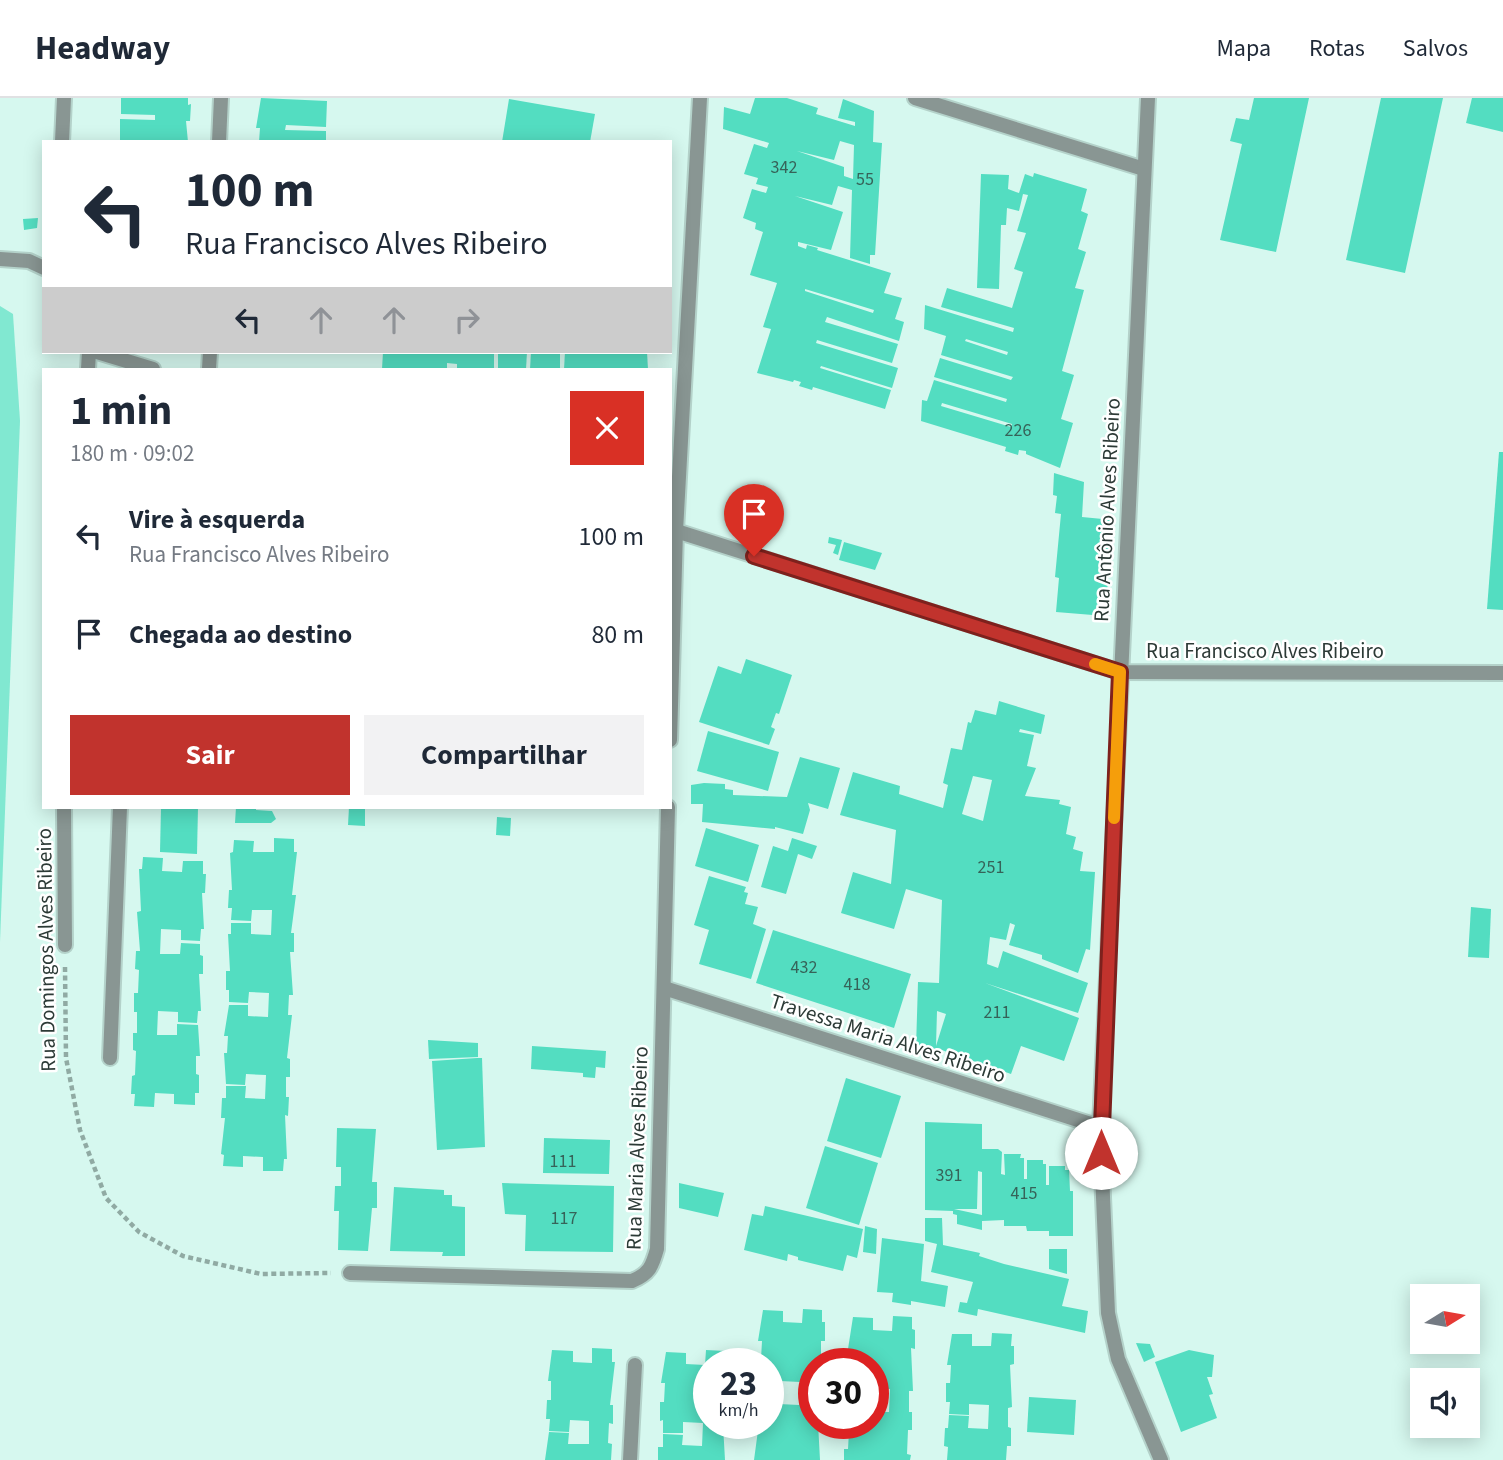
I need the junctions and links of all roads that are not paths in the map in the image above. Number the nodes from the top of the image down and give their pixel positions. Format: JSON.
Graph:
{"nodes":[{"id":1,"x":64,"y":98,"type":"edge"},
{"id":2,"x":221,"y":98,"type":"edge"},
{"id":3,"x":700,"y":98,"type":"edge"},
{"id":4,"x":915,"y":98,"type":"edge"},
{"id":5,"x":1148,"y":98,"type":"edge"},
{"id":6,"x":62,"y":140,"type":"edge"},
{"id":7,"x":219,"y":140,"type":"edge"},
{"id":8,"x":1144,"y":169,"type":"junction"},
{"id":9,"x":0,"y":259,"type":"edge"},
{"id":10,"x":42,"y":267,"type":"edge"},
{"id":11,"x":104,"y":354,"type":"edge"},
{"id":12,"x":150,"y":368,"type":"edge"},
{"id":13,"x":673,"y":530,"type":"edge"},
{"id":14,"x":672,"y":600,"type":"edge"},
{"id":15,"x":1120,"y":672,"type":"junction"},
{"id":16,"x":1503,"y":673,"type":"edge"},
{"id":17,"x":64,"y":809,"type":"edge"},
{"id":18,"x":120,"y":809,"type":"edge"},
{"id":19,"x":668,"y":809,"type":"edge"},
{"id":20,"x":65,"y":945,"type":"road end"},
{"id":21,"x":664,"y":988,"type":"junction"},
{"id":22,"x":110,"y":1058,"type":"dead end"},
{"id":23,"x":1100,"y":1127,"type":"junction"},
{"id":24,"x":350,"y":1273,"type":"road end"},
{"id":25,"x":635,"y":1365,"type":"dead end"},
{"id":26,"x":630,"y":1460,"type":"edge"},
{"id":27,"x":1161,"y":1460,"type":"edge"}],
"edges":[{"from":1,"to":6,"type":"street"},
{"from":2,"to":7,"type":"street"},
{"from":3,"to":13,"type":"street"},
{"from":4,"to":8,"type":"street"},
{"from":5,"to":8,"type":"street","name":"Rua Antônio Alves Ribeiro"},
{"from":8,"to":15,"type":"street","name":"Rua Antônio Alves Ribeiro"},
{"from":9,"to":10,"type":"street"},
{"from":11,"to":12,"type":"street"},
{"from":13,"to":14,"type":"street"},
{"from":13,"to":15,"type":"street","name":"Rua Francisco Alves Ribeiro"},
{"from":15,"to":16,"type":"street","name":"Rua Francisco Alves Ribeiro"},
{"from":15,"to":23,"type":"street","name":"Rua Antônio Alves Ribeiro"},
{"from":17,"to":20,"type":"street","name":"Rua Domingos Alves Ribeiro"},
{"from":18,"to":22,"type":"street"},
{"from":19,"to":21,"type":"street","name":"Rua Maria Alves Ribeiro"},
{"from":21,"to":23,"type":"street","name":"Travessa Maria Alves Ribeiro"},
{"from":21,"to":24,"type":"street","name":"Rua Maria Alves Ribeiro"},
{"from":23,"to":27,"type":"street","name":"Rua Antônio Alves Ribeiro"},
{"from":25,"to":26,"type":"street"}]}
